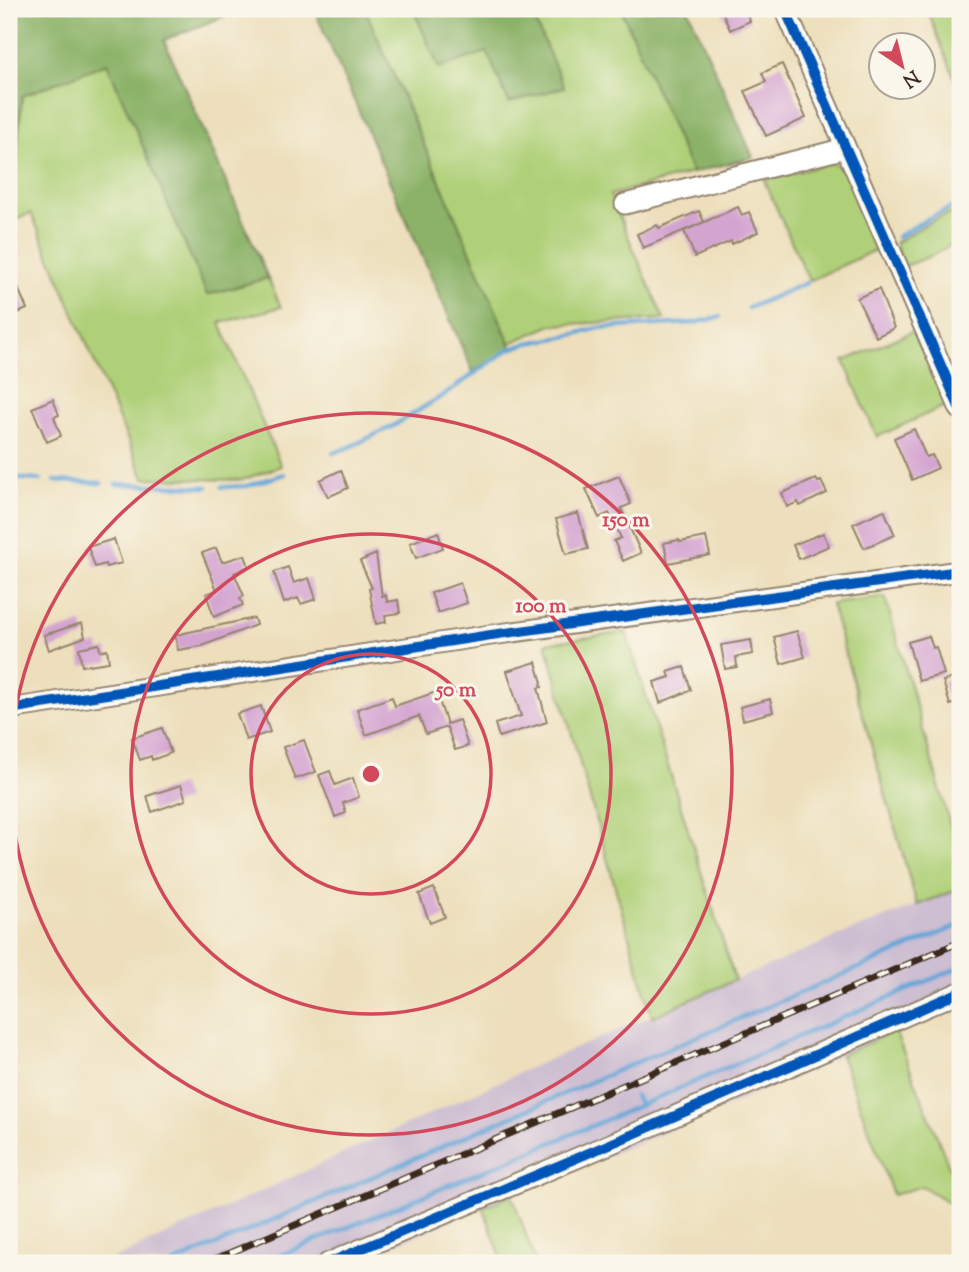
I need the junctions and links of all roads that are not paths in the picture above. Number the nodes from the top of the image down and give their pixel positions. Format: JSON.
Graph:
{"nodes":[{"id":1,"x":785,"y":9,"type":"edge"},
{"id":2,"x":845,"y":147,"type":"junction"},
{"id":3,"x":625,"y":204,"type":"dead end"},
{"id":4,"x":960,"y":409,"type":"edge"},
{"id":5,"x":960,"y":571,"type":"edge"},
{"id":6,"x":9,"y":709,"type":"edge"},
{"id":7,"x":960,"y":992,"type":"edge"},
{"id":8,"x":328,"y":1263,"type":"edge"}],
"edges":[{"from":1,"to":2,"type":"street"},
{"from":2,"to":3,"type":"street"},
{"from":2,"to":4,"type":"street"},
{"from":5,"to":6,"type":"street"},
{"from":7,"to":8,"type":"street"}]}
